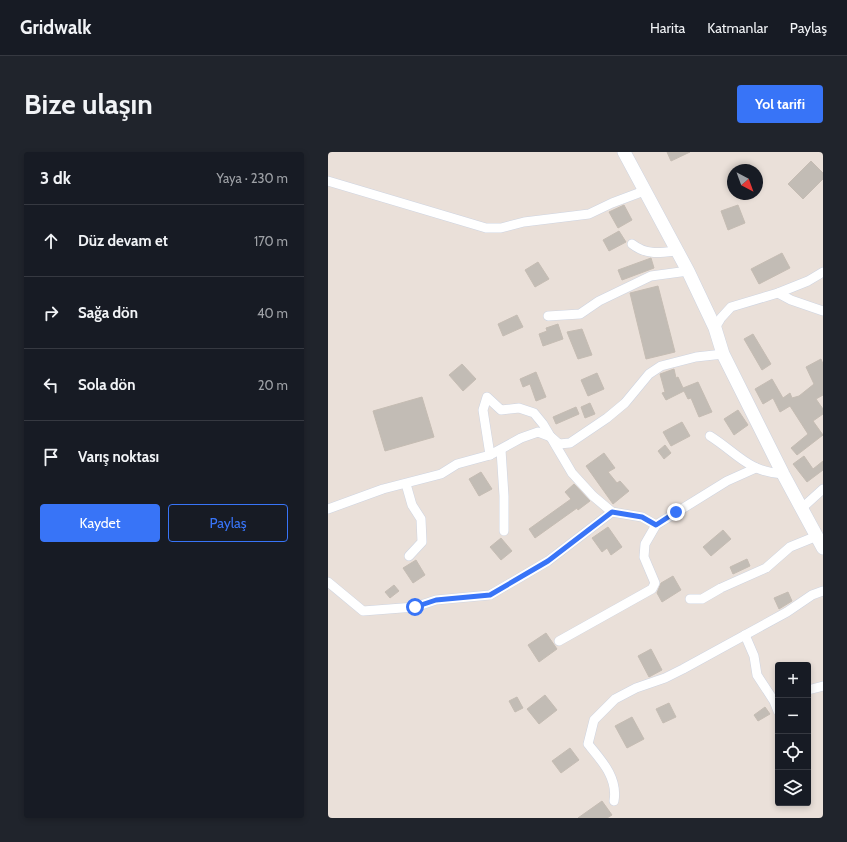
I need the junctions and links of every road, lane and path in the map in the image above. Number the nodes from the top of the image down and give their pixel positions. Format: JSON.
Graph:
{"nodes":[{"id":1,"x":624,"y":152,"type":"edge"},
{"id":2,"x":328,"y":174,"type":"edge"},
{"id":3,"x":328,"y":181,"type":"edge"},
{"id":4,"x":644,"y":191,"type":"junction"},
{"id":5,"x":387,"y":198,"type":"junction"},
{"id":6,"x":632,"y":244,"type":"dead end"},
{"id":7,"x":676,"y":251,"type":"junction"},
{"id":8,"x":688,"y":271,"type":"junction"},
{"id":9,"x":823,"y":272,"type":"edge"},
{"id":10,"x":778,"y":293,"type":"junction"},
{"id":11,"x":823,"y":311,"type":"edge"},
{"id":12,"x":548,"y":316,"type":"dead end"},
{"id":13,"x":715,"y":328,"type":"junction"},
{"id":14,"x":723,"y":354,"type":"junction"},
{"id":15,"x":710,"y":436,"type":"dead end"},
{"id":16,"x":551,"y":437,"type":"junction"},
{"id":17,"x":501,"y":450,"type":"junction"},
{"id":18,"x":490,"y":455,"type":"junction"},
{"id":19,"x":756,"y":468,"type":"junction"},
{"id":20,"x":783,"y":474,"type":"junction"},
{"id":21,"x":406,"y":484,"type":"junction"},
{"id":22,"x":823,"y":489,"type":"edge"},
{"id":23,"x":802,"y":508,"type":"junction"},
{"id":24,"x":328,"y":509,"type":"edge"},
{"id":25,"x":612,"y":512,"type":"junction"},
{"id":26,"x":656,"y":525,"type":"junction"},
{"id":27,"x":504,"y":531,"type":"dead end"},
{"id":28,"x":820,"y":542,"type":"edge"},
{"id":29,"x":409,"y":556,"type":"dead end"},
{"id":30,"x":328,"y":582,"type":"edge"},
{"id":31,"x":823,"y":591,"type":"edge"},
{"id":32,"x":690,"y":599,"type":"dead end"},
{"id":33,"x":744,"y":635,"type":"junction"},
{"id":34,"x":559,"y":641,"type":"dead end"},
{"id":35,"x":823,"y":686,"type":"edge"},
{"id":36,"x":811,"y":689,"type":"edge"},
{"id":37,"x":775,"y":699,"type":"edge"},
{"id":38,"x":614,"y":801,"type":"dead end"}],
"edges":[{"from":1,"to":4,"type":"main road"},
{"from":2,"to":5,"type":"street"},
{"from":3,"to":5,"type":"street"},
{"from":4,"to":5,"type":"street"},
{"from":4,"to":7,"type":"main road"},
{"from":6,"to":7,"type":"street"},
{"from":7,"to":8,"type":"main road"},
{"from":8,"to":12,"type":"street"},
{"from":8,"to":13,"type":"main road"},
{"from":9,"to":10,"type":"street"},
{"from":10,"to":11,"type":"street"},
{"from":10,"to":13,"type":"street"},
{"from":13,"to":14,"type":"main road"},
{"from":14,"to":16,"type":"street"},
{"from":14,"to":20,"type":"main road"},
{"from":15,"to":19,"type":"street"},
{"from":16,"to":17,"type":"street"},
{"from":16,"to":18,"type":"street"},
{"from":16,"to":25,"type":"street"},
{"from":17,"to":18,"type":"street"},
{"from":17,"to":27,"type":"street"},
{"from":18,"to":21,"type":"street"},
{"from":19,"to":20,"type":"street"},
{"from":19,"to":26,"type":"street"},
{"from":20,"to":23,"type":"main road"},
{"from":21,"to":24,"type":"street"},
{"from":21,"to":29,"type":"street"},
{"from":22,"to":23,"type":"street"},
{"from":23,"to":28,"type":"main road"},
{"from":25,"to":26,"type":"street"},
{"from":25,"to":30,"type":"street"},
{"from":26,"to":34,"type":"street"},
{"from":28,"to":32,"type":"street"},
{"from":31,"to":33,"type":"street"},
{"from":33,"to":37,"type":"street"},
{"from":33,"to":38,"type":"street"},
{"from":35,"to":36,"type":"street"}]}
